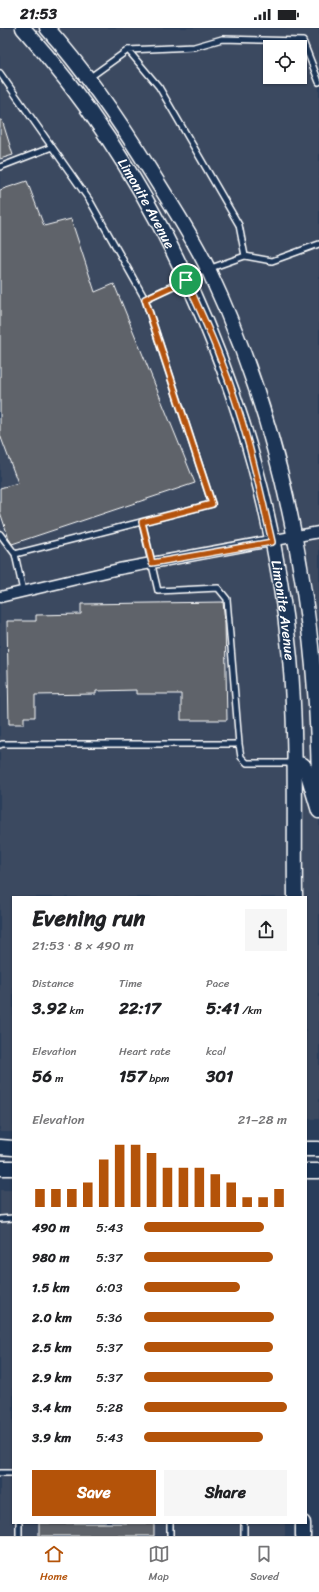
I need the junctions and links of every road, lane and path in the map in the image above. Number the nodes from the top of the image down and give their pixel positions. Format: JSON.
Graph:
{"nodes":[{"id":1,"x":23,"y":28,"type":"edge"},
{"id":2,"x":47,"y":28,"type":"edge"},
{"id":3,"x":128,"y":50,"type":"junction"},
{"id":4,"x":0,"y":73,"type":"edge"},
{"id":5,"x":88,"y":79,"type":"junction"},
{"id":6,"x":319,"y":82,"type":"edge"},
{"id":7,"x":52,"y":147,"type":"junction"},
{"id":8,"x":0,"y":167,"type":"edge"},
{"id":9,"x":319,"y":244,"type":"edge"},
{"id":10,"x":245,"y":256,"type":"junction"},
{"id":11,"x":208,"y":269,"type":"junction"},
{"id":12,"x":186,"y":280,"type":"junction"},
{"id":13,"x":145,"y":299,"type":"junction"},
{"id":14,"x":142,"y":522,"type":"junction"},
{"id":15,"x":319,"y":532,"type":"edge"},
{"id":16,"x":0,"y":534,"type":"edge"},
{"id":17,"x":294,"y":537,"type":"junction"},
{"id":18,"x":272,"y":542,"type":"junction"},
{"id":19,"x":15,"y":554,"type":"junction"},
{"id":20,"x":152,"y":563,"type":"junction"},
{"id":21,"x":23,"y":591,"type":"junction"},
{"id":22,"x":0,"y":597,"type":"edge"},
{"id":23,"x":239,"y":744,"type":"junction"},
{"id":24,"x":0,"y":745,"type":"edge"},
{"id":25,"x":294,"y":763,"type":"junction"},
{"id":26,"x":319,"y":782,"type":"edge"},
{"id":27,"x":319,"y":812,"type":"edge"},
{"id":28,"x":295,"y":896,"type":"edge"},
{"id":29,"x":0,"y":1147,"type":"edge"},
{"id":30,"x":12,"y":1148,"type":"edge"},
{"id":31,"x":307,"y":1149,"type":"edge"},
{"id":32,"x":319,"y":1149,"type":"edge"},
{"id":33,"x":0,"y":1168,"type":"edge"},
{"id":34,"x":12,"y":1168,"type":"edge"},
{"id":35,"x":307,"y":1171,"type":"edge"},
{"id":36,"x":319,"y":1171,"type":"edge"},
{"id":37,"x":12,"y":1218,"type":"edge"},
{"id":38,"x":0,"y":1219,"type":"edge"},
{"id":39,"x":0,"y":1473,"type":"edge"},
{"id":40,"x":12,"y":1473,"type":"edge"},
{"id":41,"x":19,"y":1524,"type":"edge"},
{"id":42,"x":170,"y":1524,"type":"edge"},
{"id":43,"x":244,"y":1524,"type":"edge"},
{"id":44,"x":303,"y":1524,"type":"edge"},
{"id":45,"x":19,"y":1536,"type":"edge"},
{"id":46,"x":170,"y":1536,"type":"edge"},
{"id":47,"x":244,"y":1536,"type":"edge"},
{"id":48,"x":303,"y":1536,"type":"edge"}],
"edges":[{"from":1,"to":12,"type":"main road","name":"Limonite Avenue"},
{"from":2,"to":5,"type":"main road","name":"Limonite Avenue"},
{"from":3,"to":5,"type":"lane"},
{"from":3,"to":6,"type":"lane"},
{"from":3,"to":10,"type":"lane"},
{"from":4,"to":7,"type":"lane"},
{"from":5,"to":11,"type":"main road","name":"Limonite Avenue"},
{"from":7,"to":8,"type":"lane"},
{"from":7,"to":13,"type":"lane"},
{"from":9,"to":10,"type":"lane"},
{"from":10,"to":11,"type":"lane"},
{"from":11,"to":12,"type":"lane"},
{"from":11,"to":17,"type":"main road","name":"Limonite Avenue"},
{"from":12,"to":13,"type":"lane"},
{"from":12,"to":18,"type":"main road","name":"Limonite Avenue"},
{"from":13,"to":14,"type":"lane"},
{"from":14,"to":19,"type":"lane"},
{"from":14,"to":20,"type":"lane"},
{"from":15,"to":17,"type":"street"},
{"from":16,"to":19,"type":"lane"},
{"from":17,"to":18,"type":"street"},
{"from":17,"to":26,"type":"main road","name":"Limonite Avenue"},
{"from":18,"to":20,"type":"street"},
{"from":18,"to":25,"type":"main road","name":"Limonite Avenue"},
{"from":19,"to":21,"type":"lane"},
{"from":20,"to":21,"type":"street"},
{"from":20,"to":23,"type":"lane"},
{"from":21,"to":22,"type":"street"},
{"from":23,"to":24,"type":"lane"},
{"from":23,"to":25,"type":"lane"},
{"from":25,"to":27,"type":"main road"},
{"from":25,"to":28,"type":"main road","name":"Limonite Avenue"},
{"from":29,"to":30,"type":"main road"},
{"from":31,"to":32,"type":"main road"},
{"from":33,"to":34,"type":"main road"},
{"from":35,"to":36,"type":"main road"},
{"from":37,"to":38,"type":"lane"},
{"from":39,"to":40,"type":"lane"},
{"from":41,"to":45,"type":"lane"},
{"from":42,"to":46,"type":"lane"},
{"from":43,"to":47,"type":"lane"},
{"from":44,"to":48,"type":"main road"}]}
